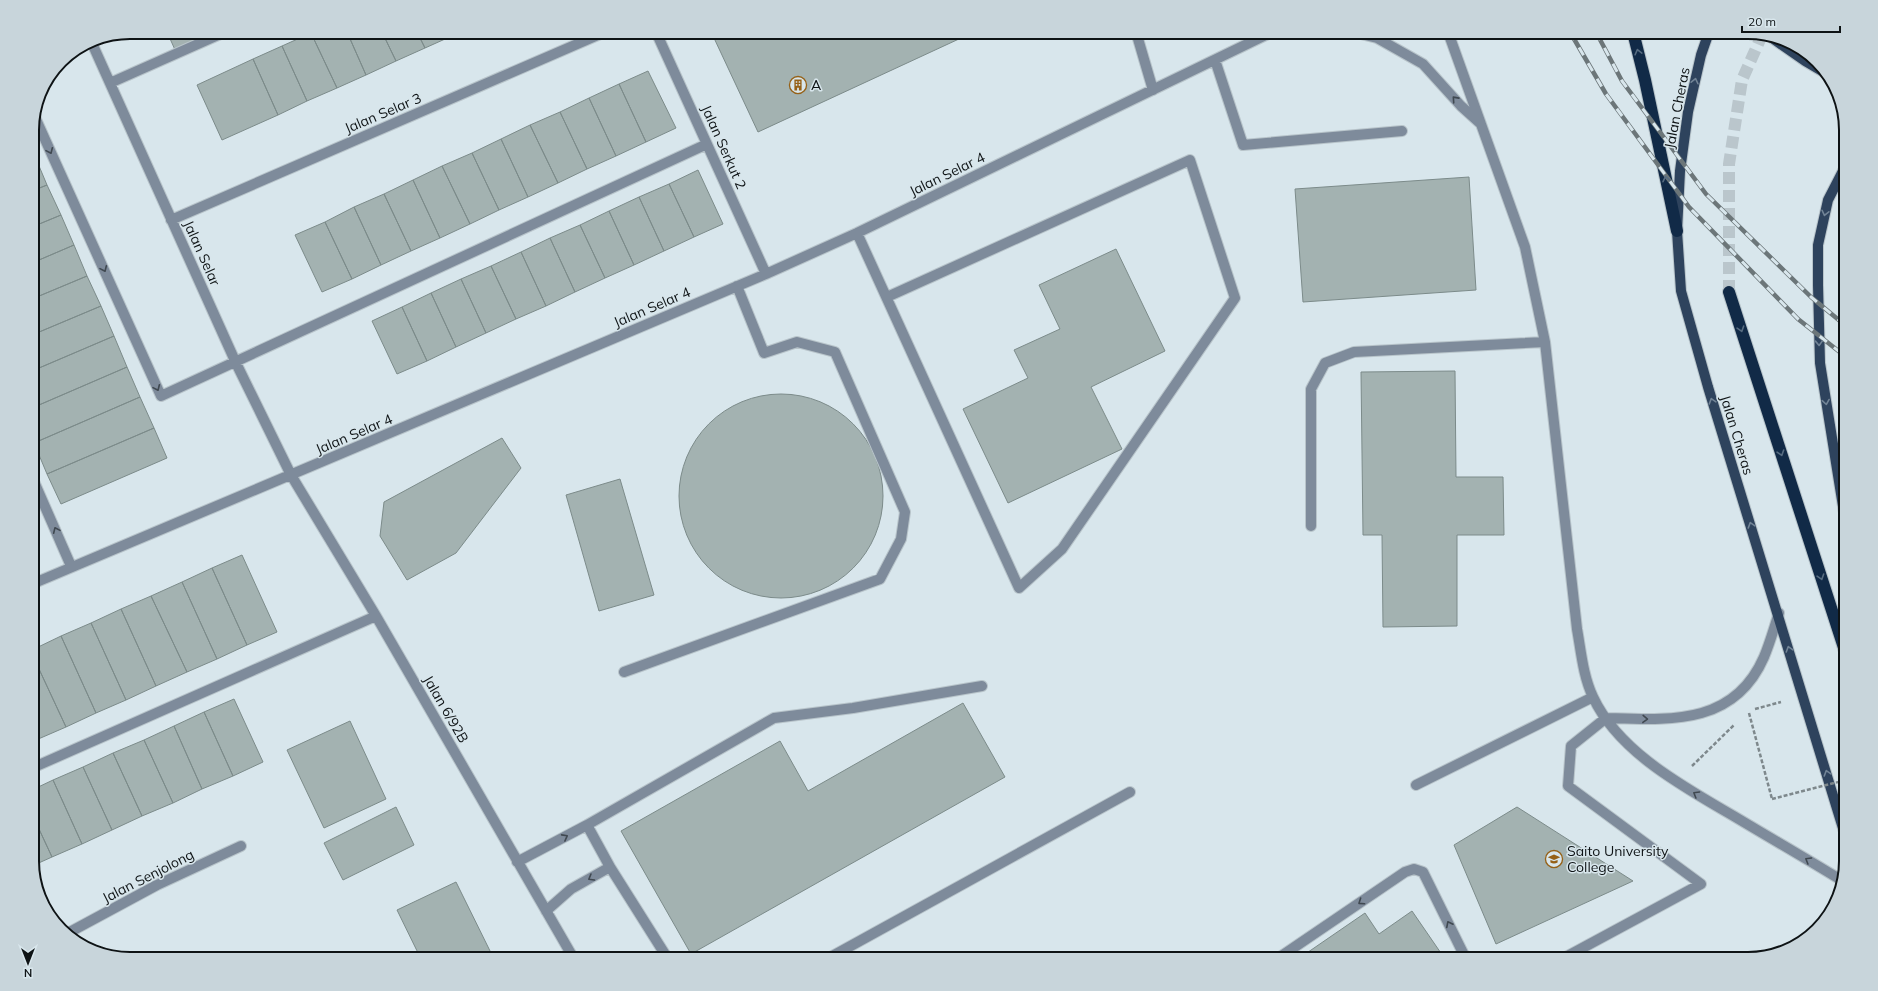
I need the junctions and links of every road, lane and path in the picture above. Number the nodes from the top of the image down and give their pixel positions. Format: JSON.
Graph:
{"nodes":[{"id":1,"x":209,"y":39,"type":"edge"},
{"id":2,"x":589,"y":39,"type":"edge"},
{"id":3,"x":659,"y":39,"type":"edge"},
{"id":4,"x":1138,"y":39,"type":"edge"},
{"id":5,"x":1258,"y":39,"type":"edge"},
{"id":6,"x":1379,"y":39,"type":"edge"},
{"id":7,"x":1451,"y":39,"type":"edge"},
{"id":8,"x":1634,"y":39,"type":"edge"},
{"id":9,"x":1707,"y":39,"type":"edge"},
{"id":10,"x":1784,"y":46,"type":"edge"},
{"id":11,"x":94,"y":47,"type":"edge"},
{"id":12,"x":1215,"y":60,"type":"junction"},
{"id":13,"x":1810,"y":64,"type":"edge"},
{"id":14,"x":110,"y":83,"type":"junction"},
{"id":15,"x":1153,"y":90,"type":"junction"},
{"id":16,"x":39,"y":126,"type":"edge"},
{"id":17,"x":1483,"y":126,"type":"junction"},
{"id":18,"x":1402,"y":131,"type":"dead end"},
{"id":19,"x":707,"y":144,"type":"junction"},
{"id":20,"x":1839,"y":179,"type":"edge"},
{"id":21,"x":172,"y":220,"type":"junction"},
{"id":22,"x":1677,"y":231,"type":"junction"},
{"id":23,"x":857,"y":233,"type":"junction"},
{"id":24,"x":766,"y":274,"type":"junction"},
{"id":25,"x":736,"y":286,"type":"junction"},
{"id":26,"x":1728,"y":292,"type":"tunnel mouth"},
{"id":27,"x":887,"y":297,"type":"junction"},
{"id":28,"x":1545,"y":342,"type":"junction"},
{"id":29,"x":236,"y":363,"type":"junction"},
{"id":30,"x":291,"y":475,"type":"junction"},
{"id":31,"x":1839,"y":481,"type":"edge"},
{"id":32,"x":39,"y":493,"type":"edge"},
{"id":33,"x":1311,"y":526,"type":"dead end"},
{"id":34,"x":71,"y":566,"type":"junction"},
{"id":35,"x":39,"y":581,"type":"edge"},
{"id":36,"x":1778,"y":613,"type":"junction"},
{"id":37,"x":376,"y":616,"type":"junction"},
{"id":38,"x":1839,"y":633,"type":"edge"},
{"id":39,"x":624,"y":672,"type":"dead end"},
{"id":40,"x":982,"y":686,"type":"dead end"},
{"id":41,"x":1592,"y":696,"type":"junction"},
{"id":42,"x":1804,"y":696,"type":"junction"},
{"id":43,"x":1749,"y":711,"type":"junction"},
{"id":44,"x":1743,"y":716,"type":"dead end"},
{"id":45,"x":1606,"y":718,"type":"junction"},
{"id":46,"x":1737,"y":722,"type":"dead end"},
{"id":47,"x":39,"y":765,"type":"edge"},
{"id":48,"x":1676,"y":782,"type":"junction"},
{"id":49,"x":1839,"y":782,"type":"edge"},
{"id":50,"x":1416,"y":785,"type":"dead end"},
{"id":51,"x":1130,"y":792,"type":"dead end"},
{"id":52,"x":1839,"y":814,"type":"edge"},
{"id":53,"x":587,"y":825,"type":"junction"},
{"id":54,"x":241,"y":846,"type":"dead end"},
{"id":55,"x":517,"y":862,"type":"junction"},
{"id":56,"x":610,"y":867,"type":"junction"},
{"id":57,"x":1837,"y":877,"type":"edge"},
{"id":58,"x":546,"y":911,"type":"junction"},
{"id":59,"x":72,"y":931,"type":"edge"},
{"id":60,"x":570,"y":952,"type":"edge"},
{"id":61,"x":664,"y":952,"type":"edge"},
{"id":62,"x":840,"y":952,"type":"edge"},
{"id":63,"x":1287,"y":952,"type":"edge"},
{"id":64,"x":1463,"y":952,"type":"edge"},
{"id":65,"x":1575,"y":952,"type":"edge"}],
"edges":[{"from":1,"to":14,"type":"street"},
{"from":2,"to":21,"type":"street","name":"Jalan Selar 3"},
{"from":3,"to":19,"type":"street","name":"Jalan Serkut 2"},
{"from":4,"to":15,"type":"street"},
{"from":5,"to":12,"type":"street","name":"Jalan Selar 4"},
{"from":17,"to":6,"type":"street","one_way":true},
{"from":7,"to":17,"type":"street"},
{"from":22,"to":8,"type":"highway","one_way":true},
{"from":22,"to":9,"type":"main road","name":"Jalan Cheras","one_way":true},
{"from":10,"to":13,"type":"main road"},
{"from":11,"to":14,"type":"street","name":"Jalan Selar"},
{"from":12,"to":15,"type":"street","name":"Jalan Selar 4"},
{"from":12,"to":18,"type":"street"},
{"from":14,"to":21,"type":"street","name":"Jalan Selar"},
{"from":15,"to":23,"type":"street","name":"Jalan Selar 4"},
{"from":16,"to":29,"type":"street","one_way":true},
{"from":17,"to":28,"type":"street"},
{"from":19,"to":24,"type":"street","name":"Jalan Serkut 2"},
{"from":19,"to":29,"type":"street"},
{"from":20,"to":31,"type":"main road","one_way":true},
{"from":21,"to":29,"type":"street","name":"Jalan Selar"},
{"from":36,"to":22,"type":"main road","name":"Jalan Cheras","one_way":true},
{"from":23,"to":24,"type":"street","name":"Jalan Selar 4"},
{"from":23,"to":27,"type":"street"},
{"from":24,"to":25,"type":"street","name":"Jalan Selar 4"},
{"from":25,"to":30,"type":"street","name":"Jalan Selar 4"},
{"from":25,"to":39,"type":"street"},
{"from":26,"to":38,"type":"highway","one_way":true},
{"from":27,"to":27,"type":"street"},
{"from":28,"to":33,"type":"street"},
{"from":28,"to":41,"type":"street"},
{"from":29,"to":30,"type":"street","name":"Jalan Selar"},
{"from":30,"to":34,"type":"street","name":"Jalan Selar 4"},
{"from":30,"to":37,"type":"street","name":"Jalan 6/92B"},
{"from":34,"to":32,"type":"street","one_way":true},
{"from":34,"to":35,"type":"street","name":"Jalan Selar 4"},
{"from":42,"to":36,"type":"main road","name":"Jalan Cheras","one_way":true},
{"from":45,"to":36,"type":"street","one_way":true},
{"from":37,"to":47,"type":"street"},
{"from":37,"to":55,"type":"street","name":"Jalan 6/92B"},
{"from":40,"to":53,"type":"street"},
{"from":41,"to":45,"type":"street"},
{"from":41,"to":50,"type":"street"},
{"from":42,"to":43,"type":"path"},
{"from":52,"to":42,"type":"main road","name":"Jalan Cheras","one_way":true},
{"from":43,"to":44,"type":"path"},
{"from":43,"to":49,"type":"path","bridge":true},
{"from":45,"to":48,"type":"street"},
{"from":45,"to":65,"type":"street"},
{"from":46,"to":48,"type":"path"},
{"from":57,"to":48,"type":"street","one_way":true},
{"from":51,"to":62,"type":"street"},
{"from":55,"to":53,"type":"street","one_way":true},
{"from":53,"to":56,"type":"street"},
{"from":54,"to":59,"type":"street","name":"Jalan Senjolong"},
{"from":55,"to":58,"type":"street","name":"Jalan 6/92B"},
{"from":56,"to":58,"type":"street","one_way":true},
{"from":56,"to":61,"type":"street"},
{"from":58,"to":60,"type":"street","name":"Jalan 6/92B"},
{"from":64,"to":63,"type":"street","one_way":true}]}
